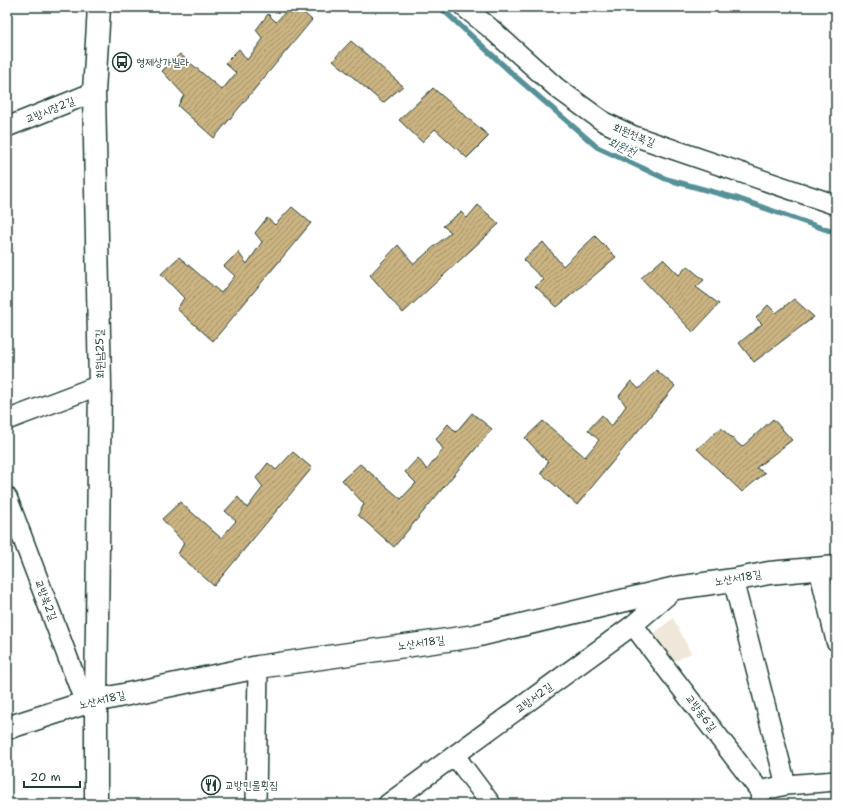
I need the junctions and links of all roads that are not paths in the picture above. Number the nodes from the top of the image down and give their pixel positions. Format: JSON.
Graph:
{"nodes":[{"id":1,"x":99,"y":7,"type":"edge"},
{"id":2,"x":464,"y":7,"type":"edge"},
{"id":3,"x":94,"y":92,"type":"junction"},
{"id":4,"x":7,"y":127,"type":"edge"},
{"id":5,"x":836,"y":205,"type":"edge"},
{"id":6,"x":100,"y":385,"type":"junction"},
{"id":7,"x":7,"y":420,"type":"edge"},
{"id":8,"x":7,"y":497,"type":"edge"},
{"id":9,"x":827,"y":568,"type":"edge"},
{"id":10,"x":733,"y":580,"type":"junction"},
{"id":11,"x":676,"y":588,"type":"junction"},
{"id":12,"x":633,"y":625,"type":"junction"},
{"id":13,"x":836,"y":641,"type":"edge"},
{"id":14,"x":258,"y":667,"type":"junction"},
{"id":15,"x":90,"y":702,"type":"junction"},
{"id":16,"x":7,"y":728,"type":"edge"},
{"id":17,"x":455,"y":756,"type":"junction"},
{"id":18,"x":836,"y":781,"type":"edge"},
{"id":19,"x":786,"y":785,"type":"junction"},
{"id":20,"x":760,"y":798,"type":"edge"},
{"id":21,"x":96,"y":804,"type":"edge"},
{"id":22,"x":256,"y":804,"type":"edge"},
{"id":23,"x":388,"y":804,"type":"edge"},
{"id":24,"x":491,"y":804,"type":"edge"}],
"edges":[{"from":1,"to":3,"type":"main road","name":"회원남25길"},
{"from":2,"to":5,"type":"street","name":"회원천북길"},
{"from":3,"to":4,"type":"street","name":"교방시장2길"},
{"from":3,"to":6,"type":"main road","name":"회원남25길"},
{"from":6,"to":7,"type":"street"},
{"from":6,"to":15,"type":"main road","name":"회원남25길"},
{"from":8,"to":15,"type":"street","name":"교방북2길"},
{"from":9,"to":10,"type":"main road","name":"노산서18길"},
{"from":9,"to":13,"type":"street"},
{"from":10,"to":11,"type":"main road","name":"노산서18길"},
{"from":10,"to":19,"type":"street"},
{"from":11,"to":12,"type":"street","name":"교방서2길"},
{"from":11,"to":14,"type":"main road","name":"노산서18길"},
{"from":12,"to":17,"type":"street","name":"교방서2길"},
{"from":12,"to":20,"type":"street","name":"교방동6길"},
{"from":14,"to":15,"type":"main road","name":"노산서18길"},
{"from":14,"to":22,"type":"street"},
{"from":15,"to":16,"type":"main road","name":"노산서18길"},
{"from":15,"to":21,"type":"main road","name":"회원남25길"},
{"from":17,"to":23,"type":"street","name":"교방서2길"},
{"from":17,"to":24,"type":"street"},
{"from":18,"to":19,"type":"street"},
{"from":19,"to":20,"type":"street"}]}
